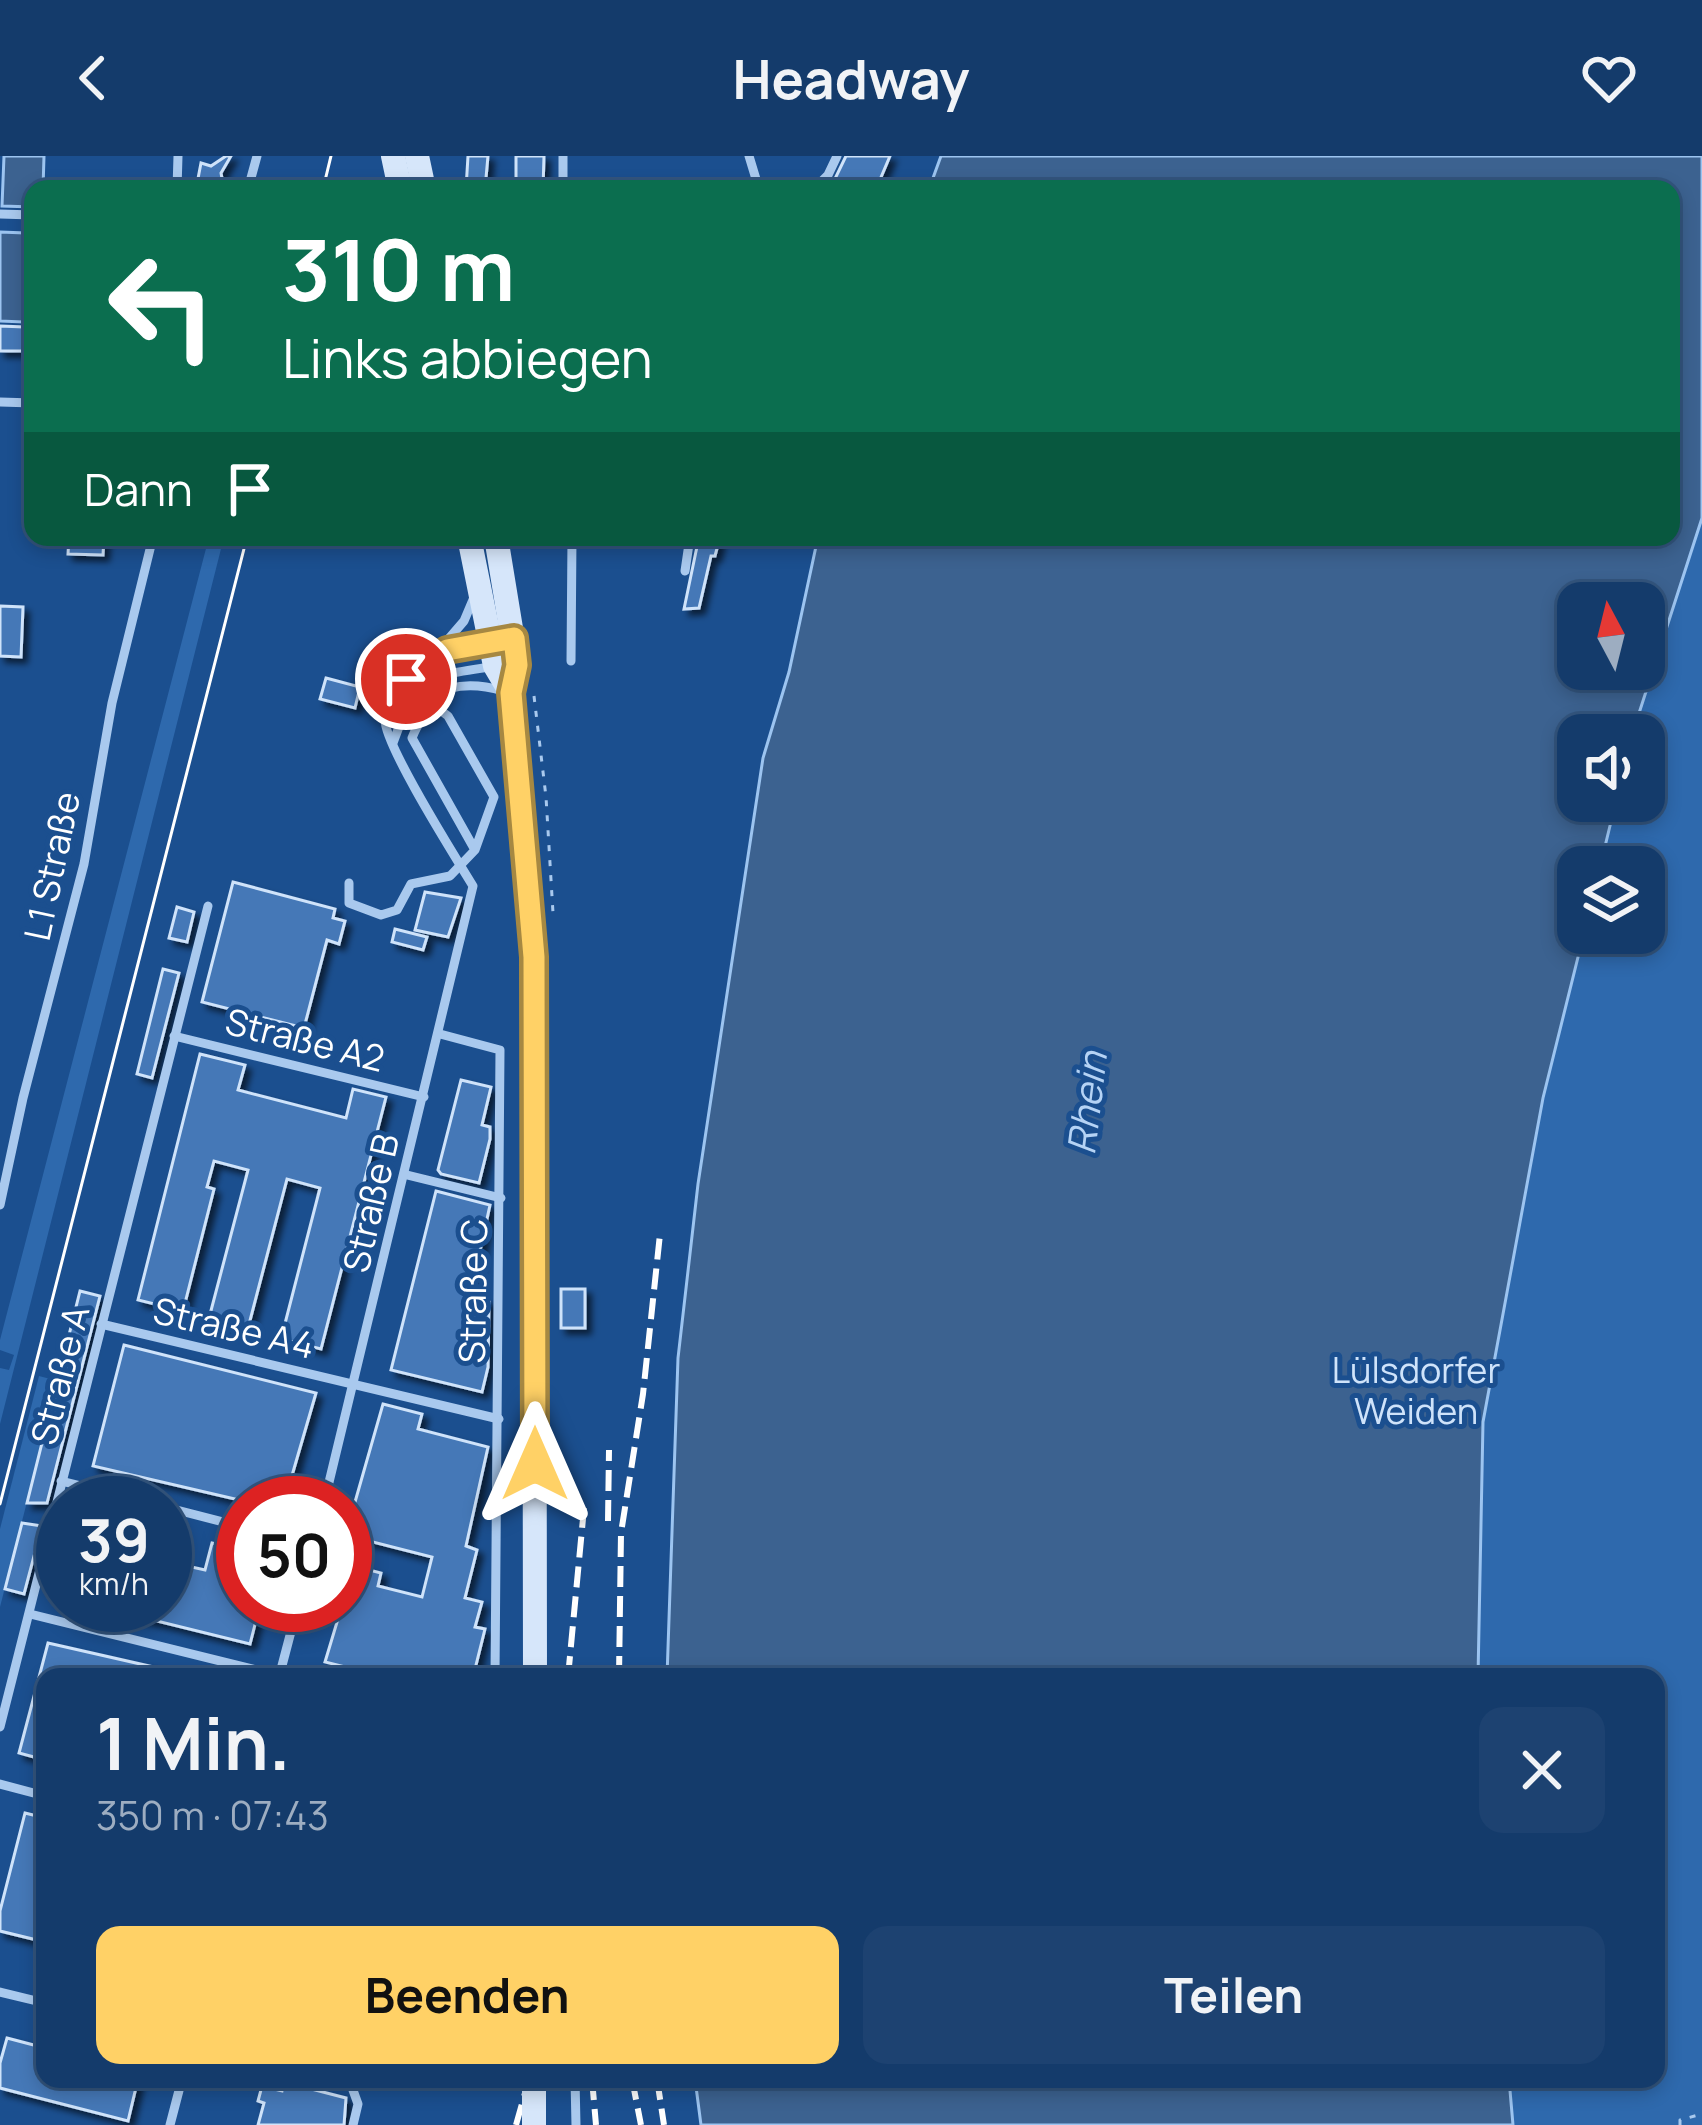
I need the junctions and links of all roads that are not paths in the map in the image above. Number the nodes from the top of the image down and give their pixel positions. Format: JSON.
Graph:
{"nodes":[{"id":1,"x":749,"y":156,"type":"edge"},
{"id":2,"x":750,"y":169,"type":"junction"},
{"id":3,"x":748,"y":180,"type":"edge"},
{"id":4,"x":755,"y":180,"type":"edge"},
{"id":5,"x":151,"y":546,"type":"edge"},
{"id":6,"x":472,"y":546,"type":"edge"},
{"id":7,"x":497,"y":546,"type":"edge"},
{"id":8,"x":572,"y":546,"type":"edge"},
{"id":9,"x":689,"y":546,"type":"edge"},
{"id":10,"x":685,"y":571,"type":"dead end"},
{"id":11,"x":479,"y":584,"type":"junction"},
{"id":12,"x":504,"y":652,"type":"junction"},
{"id":13,"x":432,"y":658,"type":"junction"},
{"id":14,"x":571,"y":661,"type":"dead end"},
{"id":15,"x":511,"y":693,"type":"junction"},
{"id":16,"x":402,"y":721,"type":"junction"},
{"id":17,"x":393,"y":743,"type":"junction"},
{"id":18,"x":475,"y":850,"type":"junction"},
{"id":19,"x":462,"y":867,"type":"junction"},
{"id":20,"x":350,"y":883,"type":"dead end"},
{"id":21,"x":208,"y":906,"type":"dead end"},
{"id":22,"x":440,"y":1034,"type":"junction"},
{"id":23,"x":173,"y":1036,"type":"junction"},
{"id":24,"x":424,"y":1097,"type":"junction"},
{"id":25,"x":406,"y":1175,"type":"junction"},
{"id":26,"x":501,"y":1198,"type":"junction"},
{"id":27,"x":0,"y":1205,"type":"edge"},
{"id":28,"x":101,"y":1324,"type":"junction"},
{"id":29,"x":355,"y":1384,"type":"junction"},
{"id":30,"x":499,"y":1420,"type":"junction"},
{"id":31,"x":62,"y":1476,"type":"edge"},
{"id":32,"x":332,"y":1476,"type":"edge"},
{"id":33,"x":36,"y":1588,"type":"edge"},
{"id":34,"x":30,"y":1614,"type":"junction"},
{"id":35,"x":292,"y":1632,"type":"edge"},
{"id":36,"x":249,"y":1668,"type":"edge"},
{"id":37,"x":283,"y":1668,"type":"edge"},
{"id":38,"x":495,"y":1668,"type":"edge"},
{"id":39,"x":535,"y":1668,"type":"edge"},
{"id":40,"x":0,"y":1727,"type":"edge"},
{"id":41,"x":0,"y":1784,"type":"edge"},
{"id":42,"x":36,"y":1794,"type":"edge"},
{"id":43,"x":0,"y":1991,"type":"edge"},
{"id":44,"x":36,"y":2000,"type":"edge"},
{"id":45,"x":180,"y":2088,"type":"edge"},
{"id":46,"x":352,"y":2088,"type":"edge"},
{"id":47,"x":534,"y":2088,"type":"edge"},
{"id":48,"x":575,"y":2088,"type":"edge"},
{"id":49,"x":170,"y":2125,"type":"edge"},
{"id":50,"x":353,"y":2125,"type":"edge"},
{"id":51,"x":534,"y":2125,"type":"edge"},
{"id":52,"x":576,"y":2125,"type":"edge"}],
"edges":[{"from":1,"to":2,"type":"lane"},
{"from":2,"to":3,"type":"lane"},
{"from":2,"to":4,"type":"lane"},
{"from":5,"to":27,"type":"lane","name":"L1 Straße"},
{"from":6,"to":11,"type":"main road"},
{"from":7,"to":12,"type":"main road"},
{"from":8,"to":14,"type":"lane"},
{"from":9,"to":10,"type":"lane"},
{"from":11,"to":12,"type":"main road"},
{"from":11,"to":13,"type":"lane"},
{"from":12,"to":13,"type":"lane"},
{"from":12,"to":15,"type":"main road"},
{"from":12,"to":16,"type":"lane"},
{"from":13,"to":17,"type":"lane"},
{"from":15,"to":16,"type":"lane"},
{"from":15,"to":39,"type":"main road"},
{"from":16,"to":17,"type":"lane"},
{"from":17,"to":19,"type":"lane"},
{"from":18,"to":18,"type":"lane"},
{"from":18,"to":19,"type":"lane"},
{"from":19,"to":20,"type":"lane"},
{"from":19,"to":22,"type":"lane","name":"Straße B"},
{"from":21,"to":23,"type":"lane","name":"Straße A"},
{"from":22,"to":24,"type":"lane","name":"Straße B"},
{"from":22,"to":26,"type":"lane","name":"Straße C"},
{"from":23,"to":24,"type":"lane","name":"Straße A2"},
{"from":23,"to":28,"type":"lane","name":"Straße A"},
{"from":24,"to":25,"type":"lane","name":"Straße B"},
{"from":25,"to":26,"type":"lane"},
{"from":25,"to":29,"type":"lane","name":"Straße B"},
{"from":26,"to":30,"type":"lane","name":"Straße C"},
{"from":28,"to":29,"type":"lane","name":"Straße A4"},
{"from":28,"to":31,"type":"lane","name":"Straße A"},
{"from":29,"to":30,"type":"lane","name":"Straße A4"},
{"from":29,"to":32,"type":"lane","name":"Straße B"},
{"from":30,"to":38,"type":"lane","name":"Straße C"},
{"from":33,"to":34,"type":"lane","name":"Straße A"},
{"from":34,"to":36,"type":"lane"},
{"from":34,"to":40,"type":"lane","name":"Straße A"},
{"from":35,"to":37,"type":"lane"},
{"from":41,"to":42,"type":"lane"},
{"from":43,"to":44,"type":"lane"},
{"from":45,"to":49,"type":"lane"},
{"from":46,"to":50,"type":"lane"},
{"from":47,"to":51,"type":"main road","bridge":true},
{"from":48,"to":52,"type":"lane"}]}
